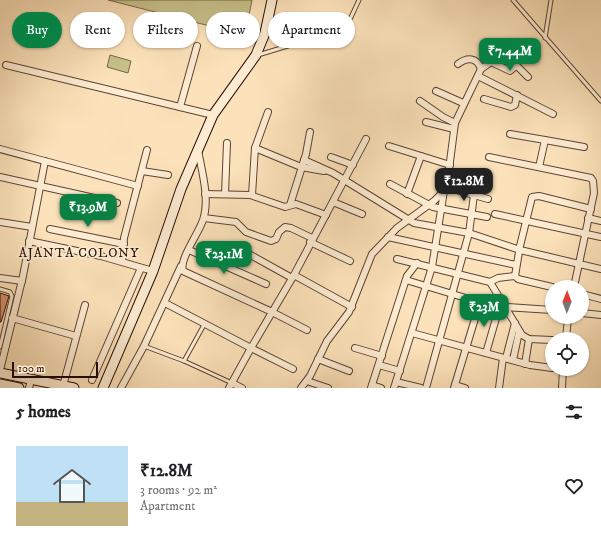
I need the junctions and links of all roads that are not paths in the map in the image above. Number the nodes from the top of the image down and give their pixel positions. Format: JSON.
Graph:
{"nodes":[{"id":1,"x":272,"y":0,"type":"edge"},
{"id":2,"x":359,"y":0,"type":"edge"},
{"id":3,"x":513,"y":0,"type":"edge"},
{"id":4,"x":552,"y":0,"type":"edge"},
{"id":5,"x":545,"y":38,"type":"junction"},
{"id":6,"x":196,"y":48,"type":"edge"},
{"id":7,"x":504,"y":54,"type":"dead end"},
{"id":8,"x":256,"y":55,"type":"junction"},
{"id":9,"x":458,"y":64,"type":"dead end"},
{"id":10,"x":6,"y":65,"type":"dead end"},
{"id":11,"x":480,"y":66,"type":"junction"},
{"id":12,"x":516,"y":66,"type":"junction"},
{"id":13,"x":478,"y":76,"type":"junction"},
{"id":14,"x":528,"y":77,"type":"dead end"},
{"id":15,"x":436,"y":91,"type":"dead end"},
{"id":16,"x":517,"y":95,"type":"junction"},
{"id":17,"x":484,"y":99,"type":"dead end"},
{"id":18,"x":420,"y":101,"type":"dead end"},
{"id":19,"x":601,"y":101,"type":"edge"},
{"id":20,"x":463,"y":103,"type":"junction"},
{"id":21,"x":180,"y":107,"type":"junction"},
{"id":22,"x":268,"y":112,"type":"dead end"},
{"id":23,"x":553,"y":114,"type":"dead end"},
{"id":24,"x":213,"y":115,"type":"junction"},
{"id":25,"x":426,"y":122,"type":"dead end"},
{"id":26,"x":454,"y":126,"type":"junction"},
{"id":27,"x":310,"y":132,"type":"dead end"},
{"id":28,"x":510,"y":134,"type":"dead end"},
{"id":29,"x":366,"y":139,"type":"dead end"},
{"id":30,"x":545,"y":140,"type":"junction"},
{"id":31,"x":227,"y":143,"type":"dead end"},
{"id":32,"x":389,"y":146,"type":"dead end"},
{"id":33,"x":584,"y":147,"type":"dead end"},
{"id":34,"x":256,"y":148,"type":"junction"},
{"id":35,"x":0,"y":149,"type":"edge"},
{"id":36,"x":147,"y":150,"type":"dead end"},
{"id":37,"x":198,"y":150,"type":"junction"},
{"id":38,"x":331,"y":156,"type":"dead end"},
{"id":39,"x":421,"y":156,"type":"junction"},
{"id":40,"x":489,"y":157,"type":"dead end"},
{"id":41,"x":45,"y":160,"type":"junction"},
{"id":42,"x":304,"y":160,"type":"junction"},
{"id":43,"x":353,"y":165,"type":"junction"},
{"id":44,"x":450,"y":165,"type":"junction"},
{"id":45,"x":301,"y":167,"type":"junction"},
{"id":46,"x":539,"y":167,"type":"junction"},
{"id":47,"x":142,"y":171,"type":"junction"},
{"id":48,"x":333,"y":173,"type":"junction"},
{"id":49,"x":168,"y":175,"type":"dead end"},
{"id":50,"x":0,"y":177,"type":"edge"},
{"id":51,"x":345,"y":181,"type":"junction"},
{"id":52,"x":390,"y":184,"type":"dead end"},
{"id":53,"x":40,"y":186,"type":"junction"},
{"id":54,"x":138,"y":186,"type":"junction"},
{"id":55,"x":445,"y":189,"type":"junction"},
{"id":56,"x":205,"y":194,"type":"junction"},
{"id":57,"x":225,"y":194,"type":"junction"},
{"id":58,"x":407,"y":194,"type":"junction"},
{"id":59,"x":252,"y":195,"type":"junction"},
{"id":60,"x":474,"y":195,"type":"junction"},
{"id":61,"x":488,"y":199,"type":"dead end"},
{"id":62,"x":333,"y":202,"type":"junction"},
{"id":63,"x":117,"y":203,"type":"dead end"},
{"id":64,"x":290,"y":205,"type":"junction"},
{"id":65,"x":428,"y":205,"type":"junction"},
{"id":66,"x":442,"y":208,"type":"junction"},
{"id":67,"x":590,"y":209,"type":"junction"},
{"id":68,"x":362,"y":214,"type":"dead end"},
{"id":69,"x":472,"y":214,"type":"junction"},
{"id":70,"x":496,"y":214,"type":"dead end"},
{"id":71,"x":326,"y":215,"type":"junction"},
{"id":72,"x":487,"y":217,"type":"dead end"},
{"id":73,"x":204,"y":218,"type":"junction"},
{"id":74,"x":588,"y":218,"type":"junction"},
{"id":75,"x":407,"y":221,"type":"junction"},
{"id":76,"x":526,"y":221,"type":"junction"},
{"id":77,"x":601,"y":221,"type":"edge"},
{"id":78,"x":0,"y":222,"type":"edge"},
{"id":79,"x":32,"y":227,"type":"junction"},
{"id":80,"x":439,"y":228,"type":"junction"},
{"id":81,"x":50,"y":229,"type":"dead end"},
{"id":82,"x":469,"y":232,"type":"junction"},
{"id":83,"x":585,"y":234,"type":"junction"},
{"id":84,"x":388,"y":236,"type":"junction"},
{"id":85,"x":601,"y":238,"type":"edge"},
{"id":86,"x":311,"y":240,"type":"junction"},
{"id":87,"x":29,"y":242,"type":"junction"},
{"id":88,"x":124,"y":244,"type":"junction"},
{"id":89,"x":435,"y":247,"type":"junction"},
{"id":90,"x":238,"y":248,"type":"dead end"},
{"id":91,"x":189,"y":250,"type":"junction"},
{"id":92,"x":520,"y":250,"type":"junction"},
{"id":93,"x":464,"y":254,"type":"junction"},
{"id":94,"x":397,"y":259,"type":"dead end"},
{"id":95,"x":122,"y":261,"type":"junction"},
{"id":96,"x":350,"y":261,"type":"dead end"},
{"id":97,"x":417,"y":263,"type":"junction"},
{"id":98,"x":579,"y":263,"type":"junction"},
{"id":99,"x":182,"y":265,"type":"junction"},
{"id":100,"x":516,"y":265,"type":"junction"},
{"id":101,"x":432,"y":267,"type":"junction"},
{"id":102,"x":141,"y":268,"type":"junction"},
{"id":103,"x":601,"y":268,"type":"edge"},
{"id":104,"x":153,"y":271,"type":"junction"},
{"id":105,"x":459,"y":273,"type":"junction"},
{"id":106,"x":293,"y":276,"type":"junction"},
{"id":107,"x":515,"y":276,"type":"junction"},
{"id":108,"x":0,"y":278,"type":"edge"},
{"id":109,"x":406,"y":280,"type":"junction"},
{"id":110,"x":575,"y":280,"type":"edge"},
{"id":111,"x":22,"y":281,"type":"junction"},
{"id":112,"x":490,"y":282,"type":"junction"},
{"id":113,"x":266,"y":284,"type":"dead end"},
{"id":114,"x":545,"y":285,"type":"edge"},
{"id":115,"x":426,"y":286,"type":"junction"},
{"id":116,"x":0,"y":288,"type":"edge"},
{"id":117,"x":453,"y":294,"type":"junction"},
{"id":118,"x":589,"y":296,"type":"edge"},
{"id":119,"x":601,"y":299,"type":"edge"},
{"id":120,"x":480,"y":302,"type":"junction"},
{"id":121,"x":165,"y":303,"type":"junction"},
{"id":122,"x":85,"y":305,"type":"dead end"},
{"id":123,"x":352,"y":307,"type":"junction"},
{"id":124,"x":502,"y":308,"type":"junction"},
{"id":125,"x":545,"y":310,"type":"edge"},
{"id":126,"x":272,"y":312,"type":"junction"},
{"id":127,"x":589,"y":314,"type":"edge"},
{"id":128,"x":601,"y":315,"type":"edge"},
{"id":129,"x":12,"y":318,"type":"junction"},
{"id":130,"x":205,"y":323,"type":"junction"},
{"id":131,"x":515,"y":323,"type":"junction"},
{"id":132,"x":307,"y":330,"type":"dead end"},
{"id":133,"x":412,"y":332,"type":"junction"},
{"id":134,"x":519,"y":332,"type":"junction"},
{"id":135,"x":1,"y":336,"type":"edge"},
{"id":136,"x":76,"y":336,"type":"junction"},
{"id":137,"x":529,"y":339,"type":"junction"},
{"id":138,"x":545,"y":340,"type":"edge"},
{"id":139,"x":440,"y":341,"type":"junction"},
{"id":140,"x":144,"y":346,"type":"junction"},
{"id":141,"x":0,"y":347,"type":"edge"},
{"id":142,"x":251,"y":348,"type":"junction"},
{"id":143,"x":355,"y":348,"type":"dead end"},
{"id":144,"x":466,"y":348,"type":"junction"},
{"id":145,"x":486,"y":353,"type":"junction"},
{"id":146,"x":382,"y":356,"type":"junction"},
{"id":147,"x":504,"y":358,"type":"junction"},
{"id":148,"x":318,"y":359,"type":"junction"},
{"id":149,"x":513,"y":360,"type":"junction"},
{"id":150,"x":184,"y":361,"type":"junction"},
{"id":151,"x":525,"y":364,"type":"junction"},
{"id":152,"x":379,"y":365,"type":"junction"},
{"id":153,"x":545,"y":367,"type":"edge"},
{"id":154,"x":293,"y":369,"type":"dead end"},
{"id":155,"x":0,"y":370,"type":"edge"},
{"id":156,"x":349,"y":371,"type":"dead end"},
{"id":157,"x":400,"y":371,"type":"junction"},
{"id":158,"x":0,"y":373,"type":"edge"},
{"id":159,"x":563,"y":376,"type":"edge"},
{"id":160,"x":92,"y":380,"type":"dead end"},
{"id":161,"x":307,"y":381,"type":"junction"},
{"id":162,"x":0,"y":384,"type":"edge"},
{"id":163,"x":30,"y":384,"type":"edge"},
{"id":164,"x":395,"y":385,"type":"edge"},
{"id":165,"x":63,"y":386,"type":"junction"},
{"id":166,"x":231,"y":386,"type":"edge"},
{"id":167,"x":372,"y":387,"type":"edge"},
{"id":168,"x":455,"y":387,"type":"edge"},
{"id":169,"x":19,"y":388,"type":"edge"},
{"id":170,"x":74,"y":388,"type":"edge"},
{"id":171,"x":102,"y":388,"type":"edge"},
{"id":172,"x":121,"y":388,"type":"edge"},
{"id":173,"x":242,"y":388,"type":"edge"},
{"id":174,"x":301,"y":388,"type":"edge"},
{"id":175,"x":328,"y":388,"type":"edge"},
{"id":176,"x":381,"y":388,"type":"edge"},
{"id":177,"x":420,"y":388,"type":"edge"},
{"id":178,"x":426,"y":388,"type":"edge"},
{"id":179,"x":465,"y":388,"type":"edge"},
{"id":180,"x":499,"y":388,"type":"edge"},
{"id":181,"x":562,"y":388,"type":"edge"}],
"edges":[{"from":1,"to":8,"type":"street"},
{"from":2,"to":8,"type":"lane"},
{"from":3,"to":5,"type":"lane"},
{"from":4,"to":5,"type":"lane"},
{"from":5,"to":19,"type":"lane"},
{"from":6,"to":21,"type":"street"},
{"from":7,"to":12,"type":"street"},
{"from":8,"to":24,"type":"street"},
{"from":9,"to":11,"type":"street"},
{"from":10,"to":21,"type":"street"},
{"from":11,"to":12,"type":"street"},
{"from":11,"to":13,"type":"street"},
{"from":12,"to":14,"type":"street"},
{"from":13,"to":16,"type":"street"},
{"from":13,"to":20,"type":"street"},
{"from":15,"to":20,"type":"street"},
{"from":16,"to":17,"type":"street"},
{"from":16,"to":23,"type":"street"},
{"from":18,"to":26,"type":"street"},
{"from":20,"to":26,"type":"street"},
{"from":21,"to":24,"type":"street"},
{"from":22,"to":34,"type":"street"},
{"from":24,"to":37,"type":"street"},
{"from":25,"to":26,"type":"street"},
{"from":26,"to":44,"type":"street"},
{"from":27,"to":42,"type":"street"},
{"from":28,"to":30,"type":"street"},
{"from":29,"to":43,"type":"street"},
{"from":30,"to":33,"type":"street"},
{"from":30,"to":46,"type":"street"},
{"from":31,"to":57,"type":"street"},
{"from":32,"to":39,"type":"street"},
{"from":34,"to":45,"type":"street"},
{"from":34,"to":59,"type":"street"},
{"from":35,"to":41,"type":"street"},
{"from":36,"to":47,"type":"street"},
{"from":37,"to":56,"type":"street"},
{"from":37,"to":104,"type":"street"},
{"from":38,"to":43,"type":"street"},
{"from":39,"to":44,"type":"street"},
{"from":39,"to":58,"type":"street"},
{"from":40,"to":46,"type":"street"},
{"from":41,"to":53,"type":"street"},
{"from":41,"to":54,"type":"street"},
{"from":42,"to":45,"type":"street"},
{"from":42,"to":48,"type":"street"},
{"from":43,"to":51,"type":"street"},
{"from":44,"to":55,"type":"street"},
{"from":45,"to":48,"type":"street"},
{"from":45,"to":64,"type":"street"},
{"from":46,"to":67,"type":"street"},
{"from":47,"to":49,"type":"street"},
{"from":47,"to":54,"type":"street"},
{"from":48,"to":51,"type":"street"},
{"from":50,"to":53,"type":"street"},
{"from":51,"to":62,"type":"street"},
{"from":51,"to":75,"type":"street"},
{"from":52,"to":58,"type":"street"},
{"from":53,"to":63,"type":"street"},
{"from":53,"to":79,"type":"street"},
{"from":54,"to":88,"type":"street"},
{"from":55,"to":60,"type":"street"},
{"from":55,"to":65,"type":"street"},
{"from":55,"to":66,"type":"street"},
{"from":56,"to":57,"type":"street"},
{"from":56,"to":73,"type":"street"},
{"from":57,"to":59,"type":"street"},
{"from":58,"to":65,"type":"street"},
{"from":59,"to":64,"type":"street"},
{"from":60,"to":61,"type":"street"},
{"from":60,"to":69,"type":"street"},
{"from":62,"to":68,"type":"street"},
{"from":62,"to":71,"type":"street"},
{"from":64,"to":71,"type":"street"},
{"from":65,"to":66,"type":"street"},
{"from":65,"to":75,"type":"street"},
{"from":66,"to":69,"type":"street"},
{"from":66,"to":80,"type":"street"},
{"from":67,"to":74,"type":"street"},
{"from":67,"to":76,"type":"street"},
{"from":69,"to":72,"type":"street"},
{"from":69,"to":82,"type":"street"},
{"from":70,"to":76,"type":"street"},
{"from":71,"to":86,"type":"street"},
{"from":73,"to":86,"type":"street"},
{"from":73,"to":91,"type":"street"},
{"from":74,"to":77,"type":"street"},
{"from":74,"to":83,"type":"street"},
{"from":75,"to":80,"type":"street"},
{"from":75,"to":84,"type":"street"},
{"from":76,"to":83,"type":"street"},
{"from":76,"to":92,"type":"street"},
{"from":78,"to":79,"type":"street"},
{"from":79,"to":87,"type":"street"},
{"from":80,"to":82,"type":"street"},
{"from":80,"to":89,"type":"street"},
{"from":81,"to":88,"type":"street"},
{"from":82,"to":92,"type":"street"},
{"from":82,"to":93,"type":"street"},
{"from":83,"to":85,"type":"street"},
{"from":83,"to":98,"type":"street"},
{"from":84,"to":89,"type":"street"},
{"from":84,"to":123,"type":"street"},
{"from":86,"to":96,"type":"street"},
{"from":86,"to":106,"type":"street"},
{"from":87,"to":95,"type":"street"},
{"from":87,"to":111,"type":"street"},
{"from":88,"to":95,"type":"street"},
{"from":89,"to":93,"type":"street"},
{"from":89,"to":101,"type":"street"},
{"from":90,"to":106,"type":"street"},
{"from":91,"to":99,"type":"street"},
{"from":91,"to":113,"type":"street"},
{"from":92,"to":98,"type":"street"},
{"from":92,"to":100,"type":"street"},
{"from":93,"to":100,"type":"street"},
{"from":93,"to":105,"type":"street"},
{"from":94,"to":97,"type":"street"},
{"from":95,"to":102,"type":"street"},
{"from":97,"to":101,"type":"street"},
{"from":97,"to":109,"type":"street"},
{"from":98,"to":103,"type":"street"},
{"from":98,"to":110,"type":"street"},
{"from":99,"to":121,"type":"street"},
{"from":99,"to":126,"type":"street"},
{"from":100,"to":107,"type":"street"},
{"from":101,"to":105,"type":"street"},
{"from":101,"to":115,"type":"street"},
{"from":102,"to":104,"type":"street"},
{"from":102,"to":160,"type":"street"},
{"from":104,"to":171,"type":"street"},
{"from":105,"to":112,"type":"street"},
{"from":105,"to":117,"type":"street"},
{"from":106,"to":123,"type":"street"},
{"from":106,"to":126,"type":"street"},
{"from":107,"to":112,"type":"street"},
{"from":107,"to":114,"type":"street"},
{"from":108,"to":111,"type":"street"},
{"from":109,"to":115,"type":"street"},
{"from":109,"to":146,"type":"street"},
{"from":111,"to":129,"type":"street"},
{"from":112,"to":124,"type":"street"},
{"from":115,"to":117,"type":"street"},
{"from":115,"to":133,"type":"street"},
{"from":116,"to":135,"type":"lane"},
{"from":117,"to":120,"type":"street"},
{"from":117,"to":139,"type":"street"},
{"from":118,"to":119,"type":"street"},
{"from":120,"to":124,"type":"street"},
{"from":120,"to":144,"type":"street"},
{"from":121,"to":130,"type":"street"},
{"from":121,"to":140,"type":"street"},
{"from":122,"to":136,"type":"street"},
{"from":123,"to":148,"type":"street"},
{"from":124,"to":125,"type":"street"},
{"from":124,"to":131,"type":"street"},
{"from":124,"to":145,"type":"street"},
{"from":126,"to":132,"type":"street"},
{"from":126,"to":142,"type":"street"},
{"from":127,"to":128,"type":"street"},
{"from":129,"to":136,"type":"street"},
{"from":129,"to":155,"type":"street"},
{"from":130,"to":142,"type":"street"},
{"from":130,"to":150,"type":"lane"},
{"from":131,"to":134,"type":"street"},
{"from":131,"to":147,"type":"street"},
{"from":133,"to":139,"type":"street"},
{"from":133,"to":157,"type":"street"},
{"from":134,"to":137,"type":"street"},
{"from":134,"to":149,"type":"street"},
{"from":135,"to":141,"type":"lane"},
{"from":136,"to":165,"type":"street"},
{"from":137,"to":138,"type":"street"},
{"from":137,"to":151,"type":"street"},
{"from":139,"to":144,"type":"street"},
{"from":139,"to":178,"type":"street"},
{"from":140,"to":150,"type":"lane"},
{"from":140,"to":172,"type":"street"},
{"from":142,"to":154,"type":"street"},
{"from":142,"to":166,"type":"street"},
{"from":143,"to":146,"type":"street"},
{"from":144,"to":145,"type":"street"},
{"from":144,"to":168,"type":"street"},
{"from":145,"to":147,"type":"street"},
{"from":146,"to":152,"type":"street"},
{"from":147,"to":149,"type":"street"},
{"from":147,"to":180,"type":"street"},
{"from":148,"to":156,"type":"street"},
{"from":148,"to":161,"type":"street"},
{"from":149,"to":151,"type":"street"},
{"from":150,"to":166,"type":"lane"},
{"from":151,"to":153,"type":"street"},
{"from":152,"to":157,"type":"street"},
{"from":152,"to":167,"type":"street"},
{"from":157,"to":164,"type":"street"},
{"from":158,"to":163,"type":"street"},
{"from":159,"to":181,"type":"street"},
{"from":161,"to":174,"type":"street"},
{"from":161,"to":175,"type":"street"},
{"from":162,"to":169,"type":"street"},
{"from":163,"to":165,"type":"street"},
{"from":164,"to":177,"type":"street"},
{"from":165,"to":170,"type":"street"},
{"from":166,"to":173,"type":"street"},
{"from":167,"to":176,"type":"street"},
{"from":168,"to":179,"type":"street"}]}
